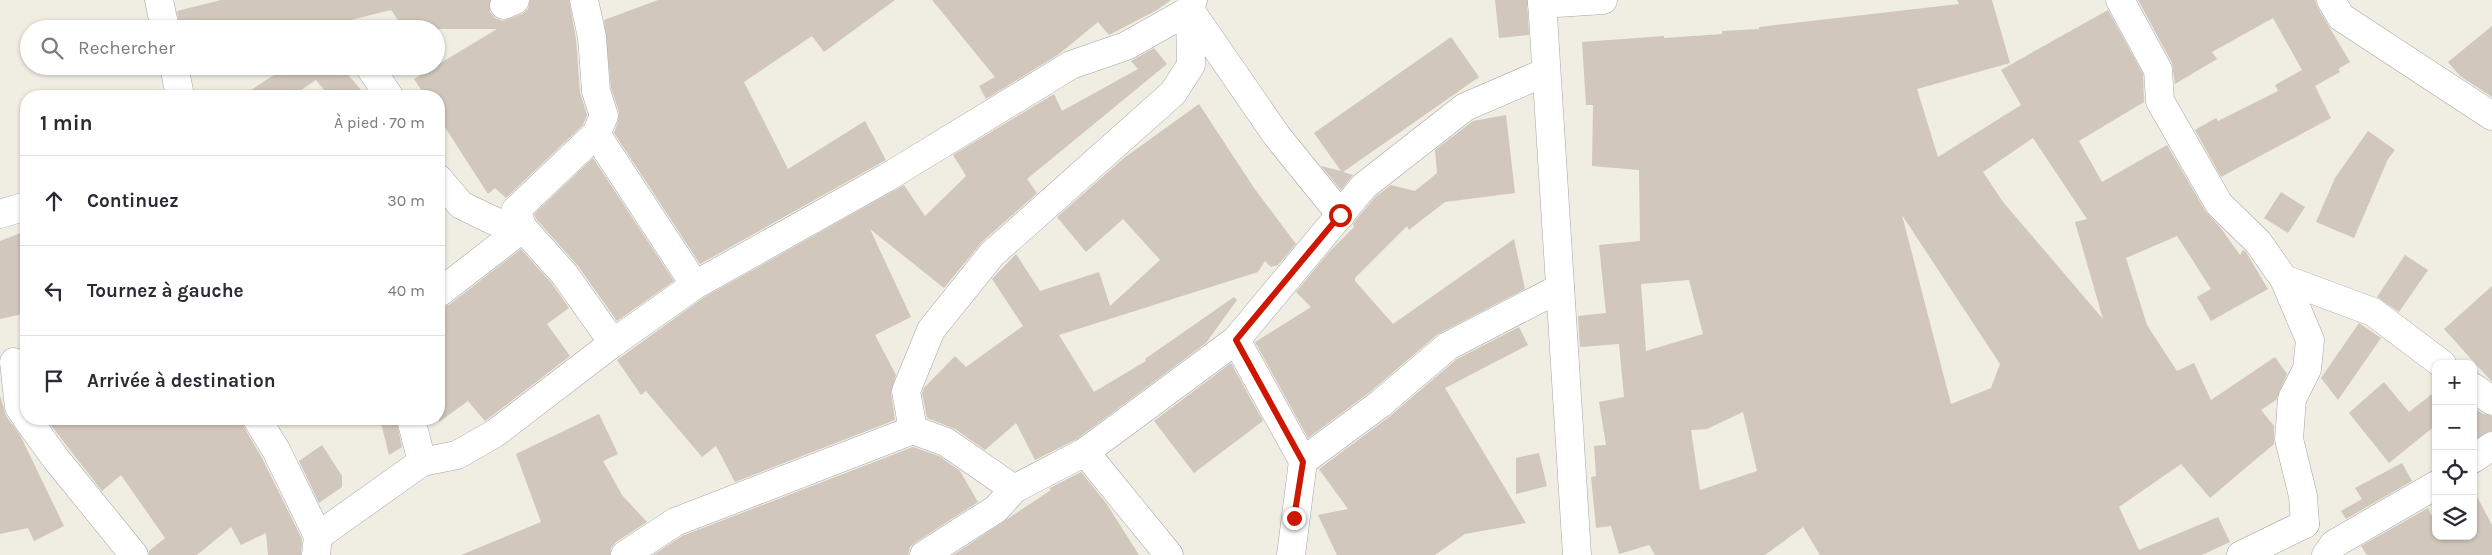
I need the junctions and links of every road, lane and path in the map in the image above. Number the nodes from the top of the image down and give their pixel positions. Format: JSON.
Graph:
{"nodes":[{"id":1,"x":159,"y":0,"type":"edge"},
{"id":2,"x":584,"y":0,"type":"edge"},
{"id":3,"x":1603,"y":0,"type":"edge"},
{"id":4,"x":2120,"y":0,"type":"edge"},
{"id":5,"x":2331,"y":0,"type":"edge"},
{"id":6,"x":1542,"y":2,"type":"edge"},
{"id":7,"x":1191,"y":5,"type":"edge"},
{"id":8,"x":163,"y":20,"type":"edge"},
{"id":9,"x":1546,"y":72,"type":"junction"},
{"id":10,"x":176,"y":75,"type":"edge"},
{"id":11,"x":375,"y":75,"type":"edge"},
{"id":12,"x":179,"y":90,"type":"edge"},
{"id":13,"x":385,"y":90,"type":"edge"},
{"id":14,"x":2492,"y":116,"type":"edge"},
{"id":15,"x":596,"y":134,"type":"junction"},
{"id":16,"x":445,"y":186,"type":"edge"},
{"id":17,"x":20,"y":208,"type":"edge"},
{"id":18,"x":0,"y":214,"type":"edge"},
{"id":19,"x":1340,"y":215,"type":"junction"},
{"id":20,"x":523,"y":228,"type":"junction"},
{"id":21,"x":2284,"y":279,"type":"junction"},
{"id":22,"x":695,"y":285,"type":"junction"},
{"id":23,"x":445,"y":288,"type":"edge"},
{"id":24,"x":1560,"y":288,"type":"junction"},
{"id":25,"x":1236,"y":340,"type":"junction"},
{"id":26,"x":613,"y":342,"type":"junction"},
{"id":27,"x":2437,"y":360,"type":"edge"},
{"id":28,"x":14,"y":362,"type":"dead end"},
{"id":29,"x":2477,"y":390,"type":"edge"},
{"id":30,"x":2492,"y":401,"type":"edge"},
{"id":31,"x":20,"y":408,"type":"edge"},
{"id":32,"x":32,"y":425,"type":"edge"},
{"id":33,"x":261,"y":425,"type":"edge"},
{"id":34,"x":413,"y":425,"type":"edge"},
{"id":35,"x":913,"y":430,"type":"junction"},
{"id":36,"x":2492,"y":446,"type":"edge"},
{"id":37,"x":1085,"y":452,"type":"junction"},
{"id":38,"x":2477,"y":456,"type":"edge"},
{"id":39,"x":422,"y":462,"type":"junction"},
{"id":40,"x":1303,"y":462,"type":"junction"},
{"id":41,"x":2432,"y":487,"type":"edge"},
{"id":42,"x":1014,"y":489,"type":"junction"},
{"id":43,"x":2305,"y":524,"type":"junction"},
{"id":44,"x":317,"y":545,"type":"edge"},
{"id":45,"x":2330,"y":549,"type":"edge"},
{"id":46,"x":134,"y":555,"type":"edge"},
{"id":47,"x":625,"y":555,"type":"edge"},
{"id":48,"x":924,"y":555,"type":"edge"},
{"id":49,"x":1169,"y":555,"type":"edge"},
{"id":50,"x":1291,"y":555,"type":"edge"},
{"id":51,"x":1577,"y":555,"type":"edge"},
{"id":52,"x":2241,"y":555,"type":"edge"}],
"edges":[{"from":1,"to":8,"type":"street"},
{"from":2,"to":15,"type":"street"},
{"from":3,"to":6,"type":"street"},
{"from":4,"to":21,"type":"street"},
{"from":5,"to":14,"type":"street"},
{"from":6,"to":9,"type":"street"},
{"from":7,"to":19,"type":"street"},
{"from":7,"to":22,"type":"street"},
{"from":7,"to":35,"type":"street"},
{"from":9,"to":19,"type":"street"},
{"from":9,"to":24,"type":"street"},
{"from":10,"to":12,"type":"street"},
{"from":11,"to":13,"type":"street"},
{"from":15,"to":20,"type":"street"},
{"from":15,"to":22,"type":"street"},
{"from":16,"to":20,"type":"street"},
{"from":17,"to":18,"type":"street"},
{"from":19,"to":25,"type":"street"},
{"from":20,"to":23,"type":"street"},
{"from":20,"to":26,"type":"street"},
{"from":21,"to":27,"type":"street"},
{"from":21,"to":43,"type":"street"},
{"from":22,"to":26,"type":"street"},
{"from":24,"to":40,"type":"street"},
{"from":24,"to":51,"type":"street"},
{"from":25,"to":37,"type":"street"},
{"from":25,"to":40,"type":"street"},
{"from":26,"to":39,"type":"street"},
{"from":28,"to":31,"type":"street"},
{"from":29,"to":30,"type":"street"},
{"from":32,"to":46,"type":"street"},
{"from":33,"to":44,"type":"street"},
{"from":34,"to":39,"type":"street"},
{"from":35,"to":42,"type":"street"},
{"from":35,"to":47,"type":"street"},
{"from":36,"to":38,"type":"street"},
{"from":37,"to":42,"type":"street"},
{"from":37,"to":49,"type":"street"},
{"from":39,"to":44,"type":"street"},
{"from":40,"to":50,"type":"street"},
{"from":41,"to":45,"type":"street"},
{"from":42,"to":48,"type":"street"},
{"from":43,"to":45,"type":"street"},
{"from":43,"to":52,"type":"street"}]}
